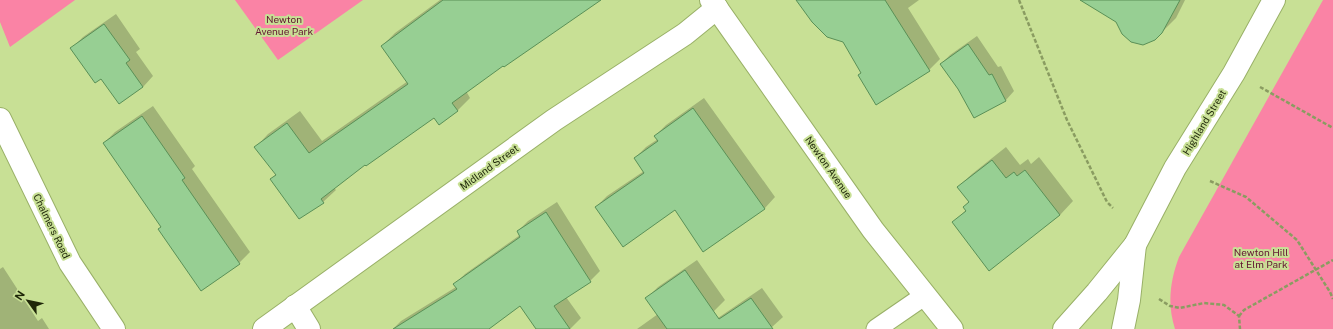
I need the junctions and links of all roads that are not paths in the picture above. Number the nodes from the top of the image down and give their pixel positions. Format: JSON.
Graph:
{"nodes":[{"id":1,"x":1274,"y":0,"type":"edge"},
{"id":2,"x":714,"y":4,"type":"edge"},
{"id":3,"x":0,"y":119,"type":"edge"},
{"id":4,"x":1135,"y":245,"type":"junction"},
{"id":5,"x":924,"y":296,"type":"junction"},
{"id":6,"x":295,"y":306,"type":"junction"},
{"id":7,"x":114,"y":329,"type":"edge"},
{"id":8,"x":264,"y":329,"type":"edge"},
{"id":9,"x":309,"y":329,"type":"edge"},
{"id":10,"x":876,"y":329,"type":"edge"},
{"id":11,"x":952,"y":329,"type":"edge"},
{"id":12,"x":1064,"y":329,"type":"edge"},
{"id":13,"x":1123,"y":329,"type":"edge"}],
"edges":[{"from":1,"to":4,"type":"street","name":"Highland Street"},
{"from":2,"to":5,"type":"street","name":"Newton Avenue"},
{"from":2,"to":6,"type":"street","name":"Midland Street"},
{"from":3,"to":7,"type":"street","name":"Chalmers Road"},
{"from":4,"to":12,"type":"street","name":"Highland Street"},
{"from":4,"to":13,"type":"street","name":"Highland Street"},
{"from":5,"to":10,"type":"lane"},
{"from":5,"to":11,"type":"street","name":"Newton Avenue"},
{"from":6,"to":8,"type":"street","name":"Midland Street"},
{"from":6,"to":9,"type":"street"}]}
